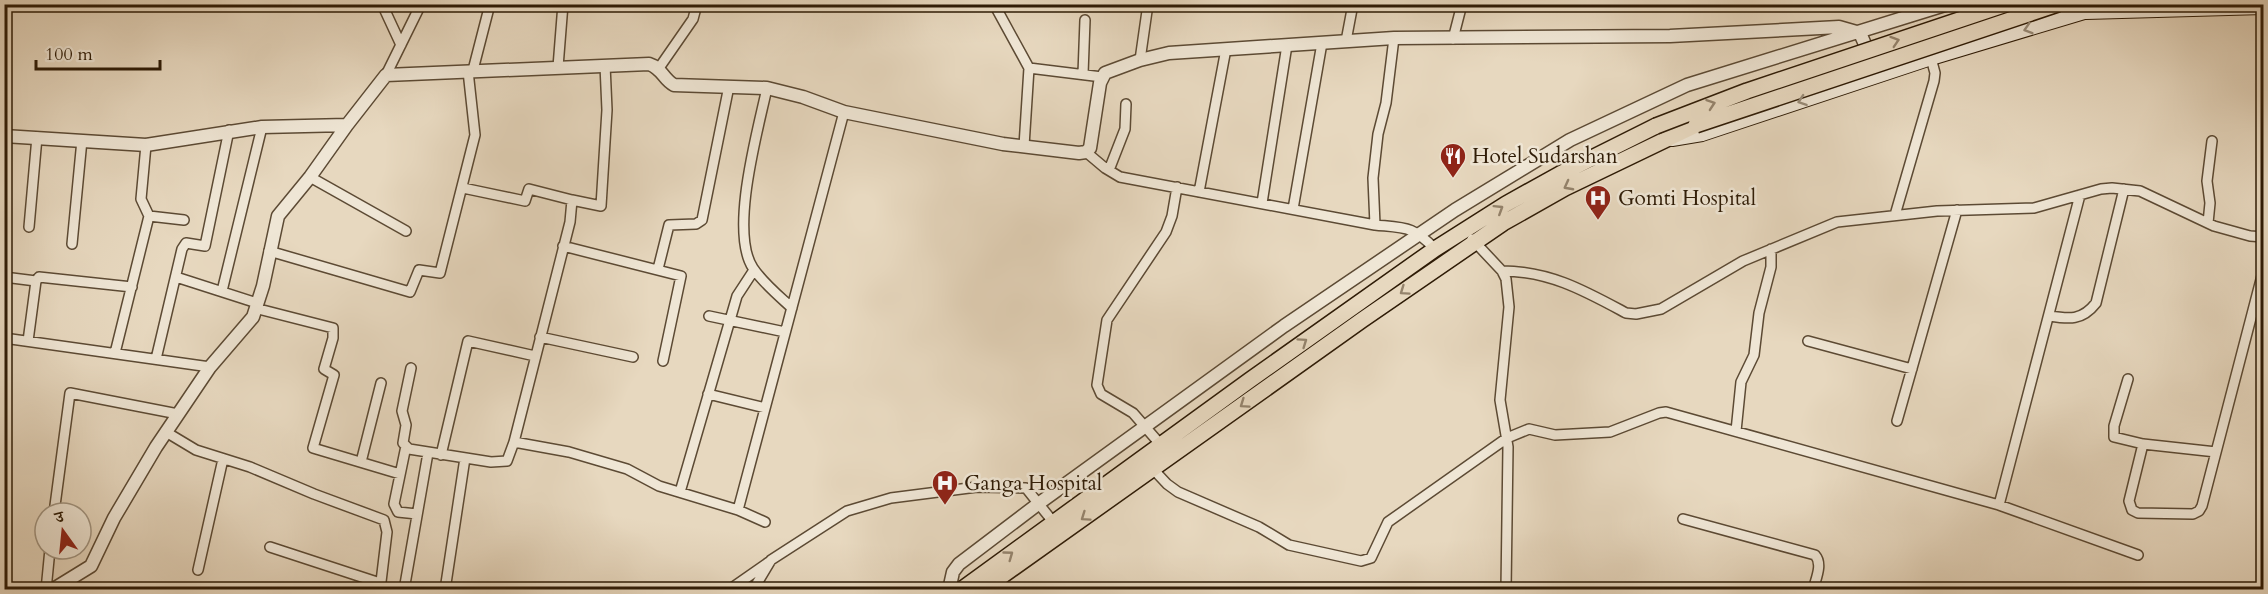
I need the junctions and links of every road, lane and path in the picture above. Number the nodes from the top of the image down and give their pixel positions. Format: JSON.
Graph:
{"nodes":[{"id":1,"x":382,"y":4,"type":"edge"},
{"id":2,"x":421,"y":4,"type":"edge"},
{"id":3,"x":490,"y":4,"type":"edge"},
{"id":4,"x":563,"y":4,"type":"edge"},
{"id":5,"x":697,"y":4,"type":"edge"},
{"id":6,"x":994,"y":4,"type":"edge"},
{"id":7,"x":1148,"y":4,"type":"edge"},
{"id":8,"x":1353,"y":4,"type":"edge"},
{"id":9,"x":1462,"y":4,"type":"edge"},
{"id":10,"x":1948,"y":4,"type":"edge"},
{"id":11,"x":2007,"y":4,"type":"edge"},
{"id":12,"x":2058,"y":4,"type":"edge"},
{"id":13,"x":2097,"y":4,"type":"edge"},
{"id":14,"x":2264,"y":7,"type":"edge"},
{"id":15,"x":2084,"y":12,"type":"junction"},
{"id":16,"x":1085,"y":20,"type":"dead end"},
{"id":17,"x":1860,"y":33,"type":"junction"},
{"id":18,"x":1394,"y":38,"type":"junction"},
{"id":19,"x":1453,"y":39,"type":"junction"},
{"id":20,"x":1346,"y":41,"type":"junction"},
{"id":21,"x":1322,"y":43,"type":"junction"},
{"id":22,"x":401,"y":45,"type":"junction"},
{"id":23,"x":1287,"y":45,"type":"junction"},
{"id":24,"x":1226,"y":49,"type":"junction"},
{"id":25,"x":1931,"y":58,"type":"junction"},
{"id":26,"x":1140,"y":60,"type":"junction"},
{"id":27,"x":605,"y":65,"type":"junction"},
{"id":28,"x":558,"y":67,"type":"junction"},
{"id":29,"x":659,"y":68,"type":"junction"},
{"id":30,"x":1029,"y":68,"type":"junction"},
{"id":31,"x":470,"y":71,"type":"junction"},
{"id":32,"x":1083,"y":74,"type":"junction"},
{"id":33,"x":387,"y":75,"type":"junction"},
{"id":34,"x":1879,"y":75,"type":"junction"},
{"id":35,"x":1102,"y":77,"type":"junction"},
{"id":36,"x":729,"y":86,"type":"junction"},
{"id":37,"x":767,"y":88,"type":"junction"},
{"id":38,"x":1126,"y":104,"type":"dead end"},
{"id":39,"x":844,"y":112,"type":"junction"},
{"id":40,"x":347,"y":125,"type":"junction"},
{"id":41,"x":262,"y":127,"type":"junction"},
{"id":42,"x":229,"y":130,"type":"junction"},
{"id":43,"x":4,"y":136,"type":"edge"},
{"id":44,"x":37,"y":137,"type":"junction"},
{"id":45,"x":82,"y":140,"type":"junction"},
{"id":46,"x":2212,"y":141,"type":"dead end"},
{"id":47,"x":1658,"y":142,"type":"junction"},
{"id":48,"x":146,"y":145,"type":"junction"},
{"id":49,"x":1024,"y":146,"type":"junction"},
{"id":50,"x":1086,"y":152,"type":"junction"},
{"id":51,"x":1109,"y":170,"type":"junction"},
{"id":52,"x":310,"y":177,"type":"junction"},
{"id":53,"x":463,"y":188,"type":"junction"},
{"id":54,"x":1177,"y":188,"type":"junction"},
{"id":55,"x":2124,"y":189,"type":"junction"},
{"id":56,"x":1199,"y":192,"type":"junction"},
{"id":57,"x":2080,"y":195,"type":"junction"},
{"id":58,"x":572,"y":200,"type":"junction"},
{"id":59,"x":1262,"y":204,"type":"junction"},
{"id":60,"x":1293,"y":209,"type":"junction"},
{"id":61,"x":1957,"y":210,"type":"junction"},
{"id":62,"x":1895,"y":215,"type":"junction"},
{"id":63,"x":149,"y":216,"type":"junction"},
{"id":64,"x":184,"y":220,"type":"dead end"},
{"id":65,"x":2208,"y":223,"type":"junction"},
{"id":66,"x":1375,"y":225,"type":"junction"},
{"id":67,"x":29,"y":227,"type":"dead end"},
{"id":68,"x":406,"y":231,"type":"dead end"},
{"id":69,"x":1464,"y":231,"type":"junction"},
{"id":70,"x":1421,"y":234,"type":"junction"},
{"id":71,"x":2264,"y":237,"type":"edge"},
{"id":72,"x":1475,"y":242,"type":"junction"},
{"id":73,"x":72,"y":244,"type":"dead end"},
{"id":74,"x":563,"y":246,"type":"junction"},
{"id":75,"x":1435,"y":249,"type":"junction"},
{"id":76,"x":1772,"y":249,"type":"junction"},
{"id":77,"x":268,"y":251,"type":"junction"},
{"id":78,"x":2264,"y":268,"type":"edge"},
{"id":79,"x":658,"y":269,"type":"junction"},
{"id":80,"x":754,"y":270,"type":"junction"},
{"id":81,"x":1503,"y":271,"type":"junction"},
{"id":82,"x":4,"y":277,"type":"edge"},
{"id":83,"x":176,"y":277,"type":"junction"},
{"id":84,"x":36,"y":281,"type":"junction"},
{"id":85,"x":132,"y":287,"type":"junction"},
{"id":86,"x":222,"y":291,"type":"junction"},
{"id":87,"x":256,"y":306,"type":"junction"},
{"id":88,"x":792,"y":308,"type":"junction"},
{"id":89,"x":709,"y":316,"type":"dead end"},
{"id":90,"x":2049,"y":316,"type":"junction"},
{"id":91,"x":730,"y":320,"type":"junction"},
{"id":92,"x":785,"y":332,"type":"junction"},
{"id":93,"x":540,"y":337,"type":"junction"},
{"id":94,"x":4,"y":338,"type":"edge"},
{"id":95,"x":28,"y":341,"type":"junction"},
{"id":96,"x":1808,"y":341,"type":"dead end"},
{"id":97,"x":115,"y":353,"type":"junction"},
{"id":98,"x":535,"y":356,"type":"junction"},
{"id":99,"x":633,"y":357,"type":"dead end"},
{"id":100,"x":156,"y":359,"type":"junction"},
{"id":101,"x":663,"y":361,"type":"dead end"},
{"id":102,"x":210,"y":367,"type":"junction"},
{"id":103,"x":411,"y":368,"type":"dead end"},
{"id":104,"x":1912,"y":369,"type":"junction"},
{"id":105,"x":2128,"y":379,"type":"dead end"},
{"id":106,"x":381,"y":383,"type":"dead end"},
{"id":107,"x":708,"y":394,"type":"junction"},
{"id":108,"x":765,"y":408,"type":"junction"},
{"id":109,"x":178,"y":414,"type":"junction"},
{"id":110,"x":1897,"y":421,"type":"dead end"},
{"id":111,"x":1145,"y":426,"type":"junction"},
{"id":112,"x":1736,"y":431,"type":"junction"},
{"id":113,"x":166,"y":432,"type":"junction"},
{"id":114,"x":1507,"y":438,"type":"junction"},
{"id":115,"x":514,"y":442,"type":"junction"},
{"id":116,"x":2143,"y":444,"type":"junction"},
{"id":117,"x":1161,"y":445,"type":"junction"},
{"id":118,"x":406,"y":446,"type":"junction"},
{"id":119,"x":2216,"y":452,"type":"junction"},
{"id":120,"x":428,"y":453,"type":"junction"},
{"id":121,"x":441,"y":455,"type":"junction"},
{"id":122,"x":465,"y":458,"type":"junction"},
{"id":123,"x":223,"y":459,"type":"junction"},
{"id":124,"x":361,"y":462,"type":"junction"},
{"id":125,"x":1153,"y":469,"type":"junction"},
{"id":126,"x":400,"y":474,"type":"junction"},
{"id":127,"x":680,"y":492,"type":"junction"},
{"id":128,"x":56,"y":501,"type":"edge"},
{"id":129,"x":1038,"y":504,"type":"junction"},
{"id":130,"x":1999,"y":506,"type":"junction"},
{"id":131,"x":738,"y":510,"type":"junction"},
{"id":132,"x":417,"y":514,"type":"junction"},
{"id":133,"x":1683,"y":519,"type":"dead end"},
{"id":134,"x":765,"y":522,"type":"dead end"},
{"id":135,"x":1054,"y":524,"type":"junction"},
{"id":136,"x":270,"y":547,"type":"dead end"},
{"id":137,"x":2138,"y":555,"type":"dead end"},
{"id":138,"x":771,"y":560,"type":"junction"},
{"id":139,"x":49,"y":561,"type":"edge"},
{"id":140,"x":198,"y":570,"type":"dead end"},
{"id":141,"x":380,"y":586,"type":"edge"},
{"id":142,"x":58,"y":588,"type":"edge"},
{"id":143,"x":46,"y":590,"type":"edge"},
{"id":144,"x":404,"y":590,"type":"edge"},
{"id":145,"x":445,"y":590,"type":"edge"},
{"id":146,"x":729,"y":590,"type":"edge"},
{"id":147,"x":757,"y":590,"type":"edge"},
{"id":148,"x":949,"y":590,"type":"edge"},
{"id":149,"x":961,"y":590,"type":"edge"},
{"id":150,"x":982,"y":590,"type":"edge"},
{"id":151,"x":1506,"y":590,"type":"edge"},
{"id":152,"x":1813,"y":590,"type":"edge"}],
"edges":[{"from":1,"to":22,"type":"street"},
{"from":2,"to":22,"type":"street"},
{"from":3,"to":31,"type":"street"},
{"from":4,"to":28,"type":"street"},
{"from":5,"to":29,"type":"street"},
{"from":6,"to":30,"type":"street"},
{"from":7,"to":26,"type":"street"},
{"from":8,"to":20,"type":"street"},
{"from":9,"to":19,"type":"street"},
{"from":10,"to":17,"type":"street"},
{"from":69,"to":11,"type":"highway","one_way":true,"bridge":true},
{"from":12,"to":47,"type":"highway","bridge":true},
{"from":13,"to":15,"type":"main road"},
{"from":14,"to":15,"type":"main road"},
{"from":15,"to":25,"type":"main road","one_way":true},
{"from":16,"to":32,"type":"street"},
{"from":17,"to":19,"type":"street"},
{"from":17,"to":34,"type":"street"},
{"from":17,"to":70,"type":"street"},
{"from":18,"to":19,"type":"street"},
{"from":18,"to":20,"type":"street"},
{"from":18,"to":66,"type":"street"},
{"from":20,"to":21,"type":"street"},
{"from":21,"to":23,"type":"street"},
{"from":21,"to":60,"type":"street"},
{"from":22,"to":33,"type":"street"},
{"from":23,"to":24,"type":"street"},
{"from":23,"to":59,"type":"street"},
{"from":24,"to":26,"type":"street"},
{"from":24,"to":56,"type":"street"},
{"from":25,"to":34,"type":"main road"},
{"from":25,"to":62,"type":"street"},
{"from":26,"to":35,"type":"street"},
{"from":27,"to":28,"type":"street"},
{"from":27,"to":29,"type":"street"},
{"from":27,"to":58,"type":"street"},
{"from":28,"to":31,"type":"street"},
{"from":29,"to":36,"type":"street"},
{"from":30,"to":32,"type":"street"},
{"from":30,"to":49,"type":"street"},
{"from":31,"to":33,"type":"street"},
{"from":31,"to":53,"type":"street"},
{"from":32,"to":35,"type":"street"},
{"from":33,"to":40,"type":"street"},
{"from":34,"to":47,"type":"main road","one_way":true},
{"from":35,"to":50,"type":"street"},
{"from":36,"to":37,"type":"street"},
{"from":36,"to":79,"type":"street"},
{"from":37,"to":39,"type":"street"},
{"from":37,"to":80,"type":"street"},
{"from":38,"to":51,"type":"street"},
{"from":39,"to":49,"type":"street"},
{"from":39,"to":88,"type":"street"},
{"from":40,"to":41,"type":"street"},
{"from":40,"to":52,"type":"street"},
{"from":41,"to":42,"type":"street"},
{"from":41,"to":86,"type":"street"},
{"from":42,"to":48,"type":"street"},
{"from":42,"to":83,"type":"street"},
{"from":43,"to":44,"type":"street"},
{"from":44,"to":45,"type":"street"},
{"from":44,"to":67,"type":"street"},
{"from":45,"to":48,"type":"street"},
{"from":45,"to":73,"type":"street"},
{"from":46,"to":65,"type":"street"},
{"from":47,"to":72,"type":"highway","one_way":true},
{"from":48,"to":63,"type":"street"},
{"from":49,"to":50,"type":"street"},
{"from":50,"to":51,"type":"street"},
{"from":51,"to":54,"type":"street"},
{"from":52,"to":68,"type":"street"},
{"from":52,"to":77,"type":"street"},
{"from":53,"to":58,"type":"street"},
{"from":53,"to":77,"type":"street"},
{"from":54,"to":56,"type":"street"},
{"from":54,"to":111,"type":"street"},
{"from":55,"to":57,"type":"street"},
{"from":55,"to":65,"type":"street"},
{"from":55,"to":90,"type":"street"},
{"from":56,"to":59,"type":"street"},
{"from":57,"to":61,"type":"street"},
{"from":57,"to":90,"type":"street"},
{"from":58,"to":74,"type":"street"},
{"from":59,"to":60,"type":"street"},
{"from":60,"to":66,"type":"street"},
{"from":61,"to":62,"type":"street"},
{"from":61,"to":104,"type":"street"},
{"from":62,"to":76,"type":"street"},
{"from":63,"to":64,"type":"street"},
{"from":63,"to":85,"type":"street"},
{"from":65,"to":71,"type":"street"},
{"from":66,"to":70,"type":"street"},
{"from":69,"to":72,"type":"street"},
{"from":69,"to":75,"type":"highway"},
{"from":70,"to":75,"type":"street"},
{"from":70,"to":111,"type":"street"},
{"from":72,"to":81,"type":"street"},
{"from":72,"to":125,"type":"highway","one_way":true},
{"from":74,"to":79,"type":"street"},
{"from":74,"to":93,"type":"street"},
{"from":117,"to":75,"type":"highway","one_way":true},
{"from":76,"to":81,"type":"street"},
{"from":76,"to":112,"type":"street"},
{"from":77,"to":87,"type":"street"},
{"from":78,"to":119,"type":"street"},
{"from":79,"to":101,"type":"street"},
{"from":80,"to":88,"type":"street"},
{"from":80,"to":91,"type":"street"},
{"from":81,"to":114,"type":"street"},
{"from":82,"to":84,"type":"street"},
{"from":83,"to":86,"type":"street"},
{"from":83,"to":100,"type":"street"},
{"from":84,"to":85,"type":"street"},
{"from":84,"to":95,"type":"street"},
{"from":85,"to":97,"type":"street"},
{"from":86,"to":87,"type":"street"},
{"from":87,"to":102,"type":"street"},
{"from":87,"to":124,"type":"street"},
{"from":88,"to":92,"type":"street"},
{"from":89,"to":91,"type":"street"},
{"from":90,"to":130,"type":"street"},
{"from":91,"to":92,"type":"street"},
{"from":91,"to":107,"type":"street"},
{"from":92,"to":108,"type":"street"},
{"from":93,"to":98,"type":"street"},
{"from":93,"to":99,"type":"street"},
{"from":94,"to":95,"type":"street"},
{"from":95,"to":97,"type":"street"},
{"from":96,"to":104,"type":"street"},
{"from":97,"to":100,"type":"street"},
{"from":98,"to":115,"type":"street"},
{"from":98,"to":121,"type":"street"},
{"from":100,"to":102,"type":"street"},
{"from":102,"to":109,"type":"street"},
{"from":103,"to":118,"type":"street"},
{"from":104,"to":110,"type":"street"},
{"from":105,"to":116,"type":"street"},
{"from":106,"to":124,"type":"street"},
{"from":107,"to":108,"type":"street"},
{"from":107,"to":127,"type":"street"},
{"from":108,"to":131,"type":"street"},
{"from":109,"to":113,"type":"street"},
{"from":109,"to":128,"type":"street"},
{"from":111,"to":117,"type":"street"},
{"from":111,"to":129,"type":"street"},
{"from":112,"to":114,"type":"street"},
{"from":112,"to":130,"type":"street"},
{"from":113,"to":123,"type":"street"},
{"from":113,"to":142,"type":"street"},
{"from":114,"to":125,"type":"street"},
{"from":114,"to":151,"type":"street"},
{"from":115,"to":122,"type":"street"},
{"from":115,"to":127,"type":"street"},
{"from":116,"to":119,"type":"street"},
{"from":116,"to":119,"type":"street"},
{"from":117,"to":135,"type":"highway"},
{"from":118,"to":120,"type":"street"},
{"from":118,"to":126,"type":"street"},
{"from":120,"to":121,"type":"street"},
{"from":120,"to":132,"type":"street"},
{"from":121,"to":122,"type":"street"},
{"from":122,"to":145,"type":"street"},
{"from":123,"to":140,"type":"street"},
{"from":123,"to":141,"type":"street"},
{"from":124,"to":126,"type":"street"},
{"from":125,"to":150,"type":"highway","one_way":true},
{"from":126,"to":132,"type":"street"},
{"from":127,"to":131,"type":"street"},
{"from":129,"to":135,"type":"street"},
{"from":129,"to":138,"type":"street"},
{"from":129,"to":148,"type":"street"},
{"from":130,"to":137,"type":"street"},
{"from":131,"to":134,"type":"street"},
{"from":132,"to":144,"type":"street"},
{"from":133,"to":152,"type":"street"},
{"from":149,"to":135,"type":"highway","one_way":true},
{"from":136,"to":141,"type":"street"},
{"from":138,"to":146,"type":"street"},
{"from":138,"to":147,"type":"street"},
{"from":139,"to":143,"type":"street"}]}
